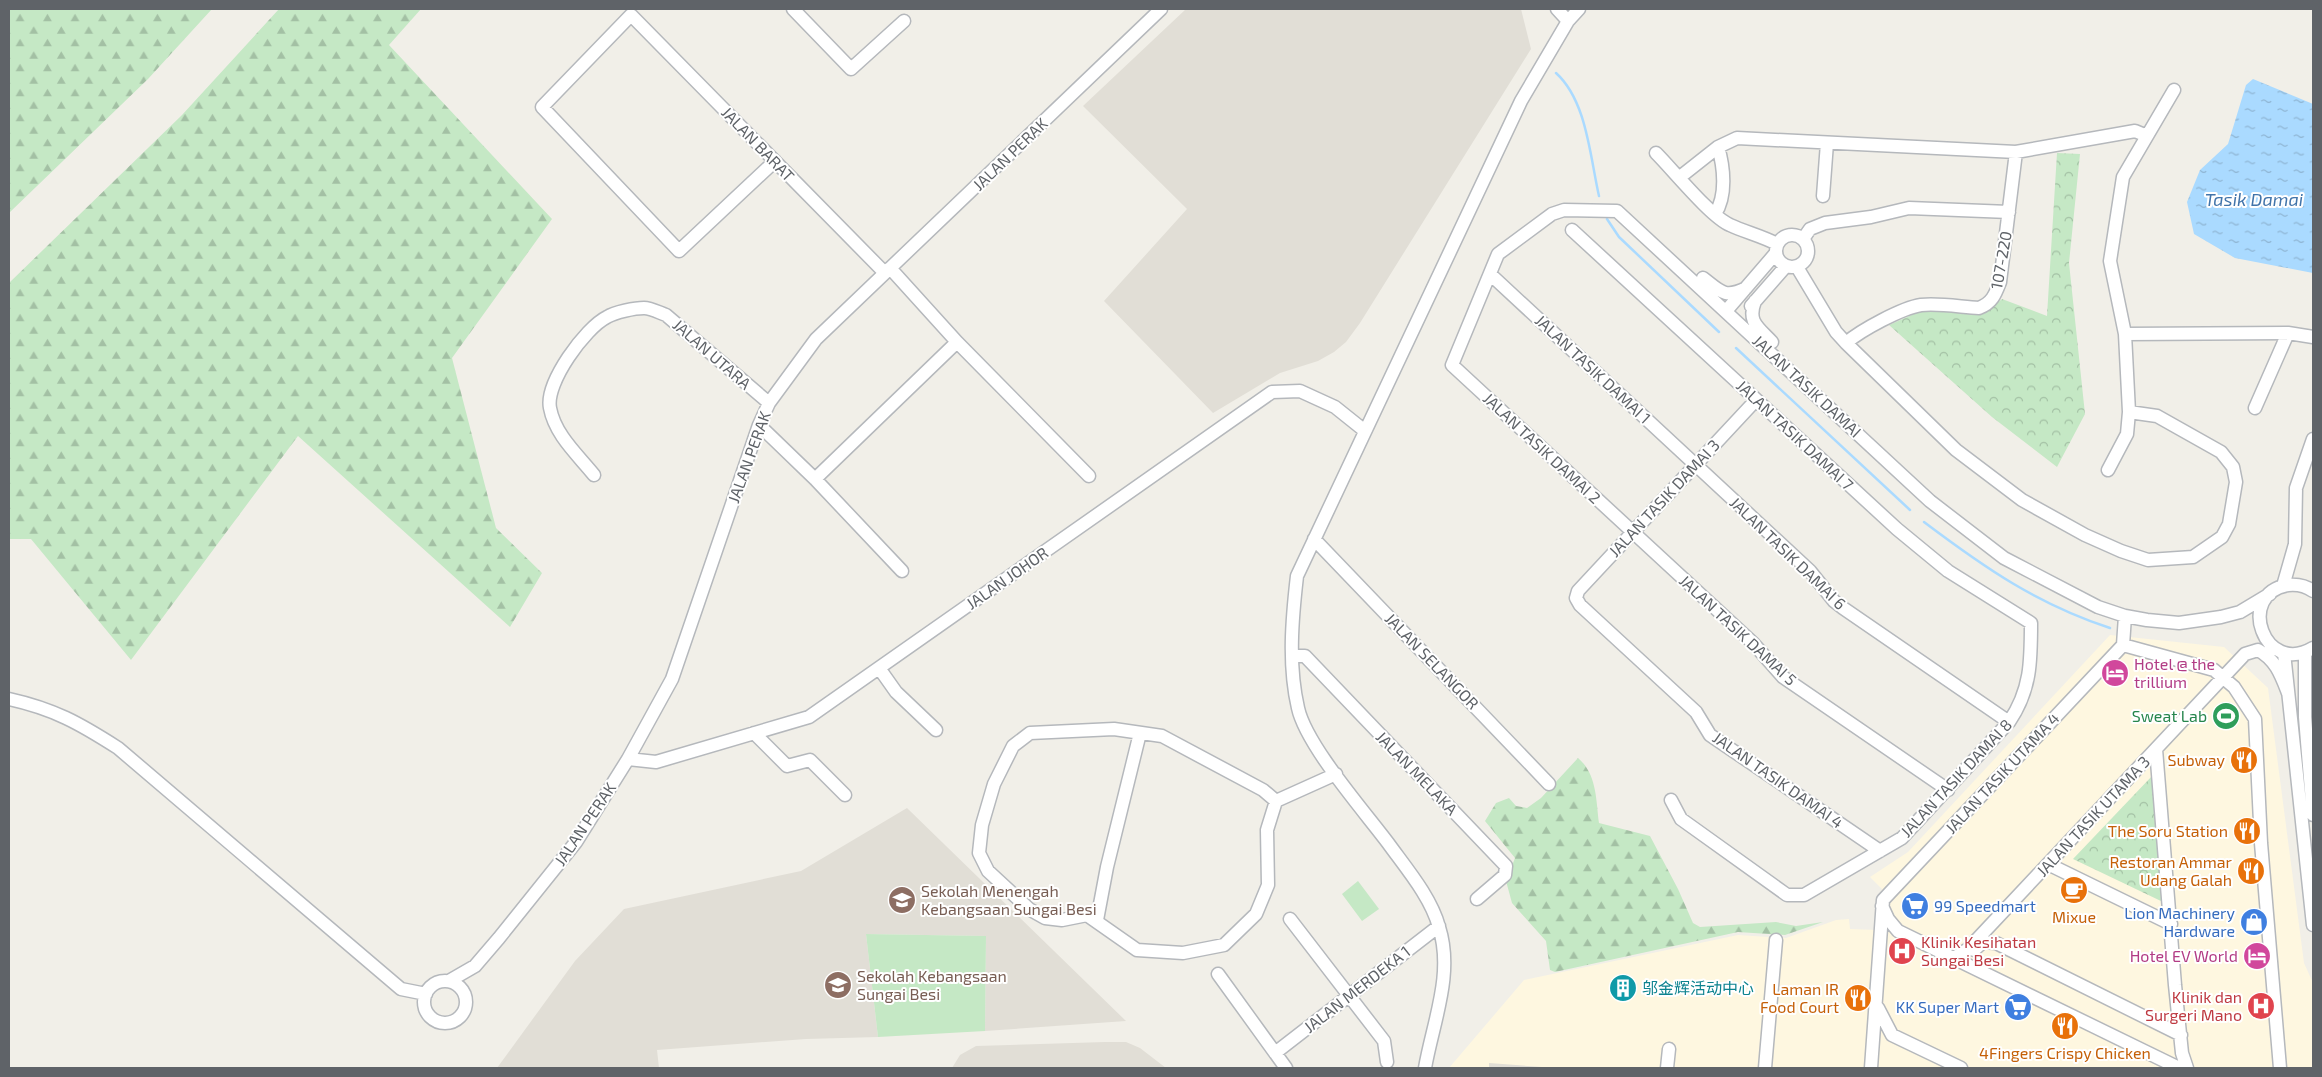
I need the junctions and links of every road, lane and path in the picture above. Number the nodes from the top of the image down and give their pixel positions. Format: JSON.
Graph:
{"nodes":[{"id":1,"x":793,"y":9,"type":"edge"},
{"id":2,"x":1161,"y":9,"type":"edge"},
{"id":3,"x":1557,"y":9,"type":"edge"},
{"id":4,"x":1579,"y":9,"type":"edge"},
{"id":5,"x":904,"y":21,"type":"dead end"},
{"id":6,"x":1568,"y":21,"type":"junction"},
{"id":7,"x":2174,"y":90,"type":"dead end"},
{"id":8,"x":2147,"y":136,"type":"junction"},
{"id":9,"x":1827,"y":143,"type":"junction"},
{"id":10,"x":1718,"y":147,"type":"junction"},
{"id":11,"x":2016,"y":152,"type":"junction"},
{"id":12,"x":1656,"y":153,"type":"dead end"},
{"id":13,"x":775,"y":162,"type":"junction"},
{"id":14,"x":1680,"y":177,"type":"junction"},
{"id":15,"x":1823,"y":196,"type":"dead end"},
{"id":16,"x":2009,"y":212,"type":"junction"},
{"id":17,"x":1715,"y":214,"type":"junction"},
{"id":18,"x":1572,"y":230,"type":"dead end"},
{"id":19,"x":1803,"y":238,"type":"junction"},
{"id":20,"x":1776,"y":249,"type":"junction"},
{"id":21,"x":1674,"y":262,"type":"junction"},
{"id":22,"x":1791,"y":266,"type":"junction"},
{"id":23,"x":887,"y":271,"type":"junction"},
{"id":24,"x":1490,"y":274,"type":"junction"},
{"id":25,"x":1746,"y":288,"type":"junction"},
{"id":26,"x":1755,"y":301,"type":"junction"},
{"id":27,"x":1726,"y":311,"type":"junction"},
{"id":28,"x":1738,"y":321,"type":"junction"},
{"id":29,"x":2288,"y":333,"type":"junction"},
{"id":30,"x":2125,"y":334,"type":"junction"},
{"id":31,"x":2313,"y":337,"type":"edge"},
{"id":32,"x":957,"y":342,"type":"junction"},
{"id":33,"x":1846,"y":343,"type":"junction"},
{"id":34,"x":1784,"y":364,"type":"junction"},
{"id":35,"x":1452,"y":365,"type":"joint"},
{"id":36,"x":1756,"y":400,"type":"junction"},
{"id":37,"x":769,"y":404,"type":"junction"},
{"id":38,"x":2255,"y":408,"type":"dead end"},
{"id":39,"x":2129,"y":412,"type":"junction"},
{"id":40,"x":759,"y":425,"type":"junction"},
{"id":41,"x":1365,"y":431,"type":"junction"},
{"id":42,"x":2313,"y":439,"type":"edge"},
{"id":43,"x":1695,"y":464,"type":"junction"},
{"id":44,"x":2108,"y":470,"type":"dead end"},
{"id":45,"x":594,"y":475,"type":"dead end"},
{"id":46,"x":1089,"y":476,"type":"dead end"},
{"id":47,"x":815,"y":479,"type":"junction"},
{"id":48,"x":1632,"y":532,"type":"junction"},
{"id":49,"x":1314,"y":539,"type":"junction"},
{"id":50,"x":2290,"y":565,"type":"junction"},
{"id":51,"x":902,"y":572,"type":"dead end"},
{"id":52,"x":2300,"y":585,"type":"junction"},
{"id":53,"x":2283,"y":586,"type":"junction"},
{"id":54,"x":2313,"y":591,"type":"edge"},
{"id":55,"x":2270,"y":594,"type":"junction"},
{"id":56,"x":1576,"y":598,"type":"joint"},
{"id":57,"x":2240,"y":612,"type":"junction"},
{"id":58,"x":2125,"y":616,"type":"junction"},
{"id":59,"x":2259,"y":619,"type":"junction"},
{"id":60,"x":2147,"y":620,"type":"junction"},
{"id":61,"x":2031,"y":623,"type":"joint"},
{"id":62,"x":2128,"y":646,"type":"junction"},
{"id":63,"x":2309,"y":650,"type":"edge"},
{"id":64,"x":2284,"y":653,"type":"junction"},
{"id":65,"x":1292,"y":656,"type":"junction"},
{"id":66,"x":879,"y":668,"type":"junction"},
{"id":67,"x":2224,"y":677,"type":"junction"},
{"id":68,"x":2288,"y":693,"type":"junction"},
{"id":69,"x":9,"y":699,"type":"edge"},
{"id":70,"x":2291,"y":718,"type":"junction"},
{"id":71,"x":2304,"y":718,"type":"junction"},
{"id":72,"x":2009,"y":722,"type":"junction"},
{"id":73,"x":936,"y":730,"type":"dead end"},
{"id":74,"x":754,"y":733,"type":"junction"},
{"id":75,"x":1140,"y":733,"type":"junction"},
{"id":76,"x":2156,"y":749,"type":"junction"},
{"id":77,"x":628,"y":759,"type":"junction"},
{"id":78,"x":1336,"y":774,"type":"junction"},
{"id":79,"x":1549,"y":784,"type":"dead end"},
{"id":80,"x":1948,"y":790,"type":"junction"},
{"id":81,"x":845,"y":795,"type":"dead end"},
{"id":82,"x":1671,"y":800,"type":"dead end"},
{"id":83,"x":1276,"y":801,"type":"junction"},
{"id":84,"x":2313,"y":815,"type":"edge"},
{"id":85,"x":1880,"y":852,"type":"junction"},
{"id":86,"x":2048,"y":864,"type":"junction"},
{"id":87,"x":1477,"y":899,"type":"dead end"},
{"id":88,"x":1882,"y":904,"type":"junction"},
{"id":89,"x":1290,"y":919,"type":"dead end"},
{"id":90,"x":1097,"y":920,"type":"junction"},
{"id":91,"x":1996,"y":920,"type":"junction"},
{"id":92,"x":2171,"y":924,"type":"junction"},
{"id":93,"x":2313,"y":925,"type":"edge"},
{"id":94,"x":1440,"y":926,"type":"junction"},
{"id":95,"x":1898,"y":930,"type":"junction"},
{"id":96,"x":1880,"y":939,"type":"junction"},
{"id":97,"x":1776,"y":940,"type":"dead end"},
{"id":98,"x":1996,"y":943,"type":"junction"},
{"id":99,"x":1952,"y":959,"type":"junction"},
{"id":100,"x":475,"y":966,"type":"junction"},
{"id":101,"x":1976,"y":969,"type":"junction"},
{"id":102,"x":1218,"y":974,"type":"dead end"},
{"id":103,"x":449,"y":981,"type":"junction"},
{"id":104,"x":426,"y":994,"type":"junction"},
{"id":105,"x":465,"y":995,"type":"junction"},
{"id":106,"x":1348,"y":996,"type":"junction"},
{"id":107,"x":1876,"y":1002,"type":"junction"},
{"id":108,"x":1892,"y":1035,"type":"junction"},
{"id":109,"x":2181,"y":1035,"type":"junction"},
{"id":110,"x":1873,"y":1048,"type":"junction"},
{"id":111,"x":1669,"y":1049,"type":"dead end"},
{"id":112,"x":1275,"y":1052,"type":"junction"},
{"id":113,"x":2182,"y":1054,"type":"junction"},
{"id":114,"x":1387,"y":1062,"type":"dead end"},
{"id":115,"x":2153,"y":1063,"type":"edge"},
{"id":116,"x":2174,"y":1066,"type":"edge"},
{"id":117,"x":1286,"y":1068,"type":"edge"},
{"id":118,"x":1425,"y":1068,"type":"edge"},
{"id":119,"x":1667,"y":1068,"type":"edge"},
{"id":120,"x":1766,"y":1068,"type":"edge"},
{"id":121,"x":1871,"y":1068,"type":"edge"},
{"id":122,"x":1961,"y":1068,"type":"edge"},
{"id":123,"x":2187,"y":1068,"type":"edge"},
{"id":124,"x":2280,"y":1068,"type":"edge"}],
"edges":[{"from":1,"to":5,"type":"street"},
{"from":2,"to":23,"type":"street","name":"JALAN PERAK"},
{"from":3,"to":6,"type":"street"},
{"from":4,"to":6,"type":"street"},
{"from":6,"to":41,"type":"street"},
{"from":7,"to":8,"type":"street"},
{"from":8,"to":11,"type":"street"},
{"from":8,"to":30,"type":"street"},
{"from":9,"to":10,"type":"street"},
{"from":9,"to":11,"type":"street"},
{"from":9,"to":15,"type":"street"},
{"from":10,"to":14,"type":"street"},
{"from":10,"to":17,"type":"street"},
{"from":11,"to":16,"type":"street","name":"107-220"},
{"from":12,"to":14,"type":"street"},
{"from":13,"to":13,"type":"street","name":"JALAN BARAT"},
{"from":13,"to":23,"type":"street","name":"JALAN BARAT"},
{"from":14,"to":17,"type":"street"},
{"from":16,"to":19,"type":"street"},
{"from":16,"to":33,"type":"street","name":"107-220"},
{"from":17,"to":20,"type":"street"},
{"from":18,"to":36,"type":"street","name":"JALAN TASIK DAMAI 7"},
{"from":19,"to":20,"type":"street"},
{"from":19,"to":22,"type":"street"},
{"from":20,"to":22,"type":"street"},
{"from":20,"to":25,"type":"street"},
{"from":21,"to":24,"type":"street","name":"JALAN TASIK DAMAI"},
{"from":21,"to":25,"type":"street"},
{"from":21,"to":27,"type":"street","name":"JALAN TASIK DAMAI"},
{"from":22,"to":26,"type":"street"},
{"from":22,"to":33,"type":"street"},
{"from":23,"to":32,"type":"street","name":"JALAN BARAT"},
{"from":23,"to":37,"type":"street","name":"JALAN PERAK"},
{"from":24,"to":35,"type":"street","name":"JALAN TASIK DAMAI"},
{"from":24,"to":43,"type":"street","name":"JALAN TASIK DAMAI 1"},
{"from":25,"to":27,"type":"street"},
{"from":26,"to":28,"type":"street"},
{"from":26,"to":34,"type":"street"},
{"from":27,"to":28,"type":"street","name":"JALAN TASIK DAMAI"},
{"from":28,"to":34,"type":"street","name":"JALAN TASIK DAMAI"},
{"from":29,"to":30,"type":"street"},
{"from":29,"to":31,"type":"street"},
{"from":29,"to":38,"type":"street"},
{"from":30,"to":39,"type":"street"},
{"from":32,"to":46,"type":"street","name":"JALAN BARAT"},
{"from":32,"to":47,"type":"street"},
{"from":33,"to":39,"type":"street"},
{"from":34,"to":58,"type":"street","name":"JALAN TASIK DAMAI"},
{"from":35,"to":48,"type":"street","name":"JALAN TASIK DAMAI 2"},
{"from":36,"to":43,"type":"street","name":"JALAN TASIK DAMAI 3"},
{"from":36,"to":61,"type":"street","name":"JALAN TASIK DAMAI 7"},
{"from":37,"to":40,"type":"street","name":"JALAN PERAK"},
{"from":37,"to":45,"type":"street","name":"JALAN UTARA"},
{"from":39,"to":44,"type":"street"},
{"from":40,"to":47,"type":"street"},
{"from":40,"to":77,"type":"street","name":"JALAN PERAK"},
{"from":41,"to":49,"type":"street"},
{"from":41,"to":66,"type":"street","name":"JALAN JOHOR"},
{"from":42,"to":50,"type":"street"},
{"from":43,"to":48,"type":"street","name":"JALAN TASIK DAMAI 3"},
{"from":43,"to":72,"type":"street","name":"JALAN TASIK DAMAI 6"},
{"from":47,"to":51,"type":"street"},
{"from":48,"to":56,"type":"street","name":"JALAN TASIK DAMAI 3"},
{"from":48,"to":80,"type":"street","name":"JALAN TASIK DAMAI 5"},
{"from":49,"to":65,"type":"street"},
{"from":49,"to":79,"type":"street","name":"JALAN SELANGOR"},
{"from":50,"to":52,"type":"street"},
{"from":50,"to":53,"type":"street"},
{"from":52,"to":53,"type":"street"},
{"from":52,"to":54,"type":"street"},
{"from":53,"to":55,"type":"street","name":"JALAN TASIK DAMAI"},
{"from":55,"to":57,"type":"street","name":"JALAN TASIK DAMAI"},
{"from":55,"to":59,"type":"street"},
{"from":56,"to":85,"type":"street","name":"JALAN TASIK DAMAI 4"},
{"from":57,"to":59,"type":"street"},
{"from":57,"to":60,"type":"street","name":"JALAN TASIK DAMAI"},
{"from":58,"to":60,"type":"street","name":"JALAN TASIK DAMAI"},
{"from":58,"to":62,"type":"street"},
{"from":59,"to":64,"type":"street"},
{"from":60,"to":62,"type":"street"},
{"from":61,"to":72,"type":"street","name":"JALAN TASIK DAMAI 8"},
{"from":62,"to":67,"type":"street"},
{"from":62,"to":88,"type":"street","name":"JALAN TASIK UTAMA 4"},
{"from":63,"to":64,"type":"street"},
{"from":63,"to":71,"type":"street"},
{"from":64,"to":68,"type":"street"},
{"from":65,"to":78,"type":"street"},
{"from":65,"to":87,"type":"street","name":"JALAN MELAKA"},
{"from":66,"to":73,"type":"street"},
{"from":66,"to":74,"type":"street","name":"JALAN JOHOR"},
{"from":67,"to":68,"type":"street","name":"JALAN TASIK UTAMA 3"},
{"from":67,"to":76,"type":"street","name":"JALAN TASIK UTAMA 3"},
{"from":67,"to":124,"type":"street"},
{"from":68,"to":70,"type":"street"},
{"from":69,"to":104,"type":"street"},
{"from":70,"to":71,"type":"street"},
{"from":70,"to":93,"type":"street"},
{"from":71,"to":84,"type":"street"},
{"from":72,"to":80,"type":"street","name":"JALAN TASIK DAMAI 8"},
{"from":74,"to":77,"type":"street","name":"JALAN JOHOR"},
{"from":74,"to":81,"type":"street"},
{"from":75,"to":83,"type":"street"},
{"from":75,"to":90,"type":"street"},
{"from":75,"to":90,"type":"street"},
{"from":76,"to":86,"type":"street","name":"JALAN TASIK UTAMA 3"},
{"from":76,"to":92,"type":"street"},
{"from":77,"to":100,"type":"street","name":"JALAN PERAK"},
{"from":78,"to":83,"type":"street"},
{"from":78,"to":94,"type":"street"},
{"from":80,"to":85,"type":"street","name":"JALAN TASIK DAMAI 8"},
{"from":82,"to":85,"type":"street","name":"JALAN TASIK DAMAI 8"},
{"from":83,"to":90,"type":"street"},
{"from":86,"to":91,"type":"street","name":"JALAN TASIK UTAMA 3"},
{"from":86,"to":92,"type":"street"},
{"from":88,"to":95,"type":"street"},
{"from":88,"to":96,"type":"street"},
{"from":89,"to":106,"type":"street"},
{"from":91,"to":98,"type":"street"},
{"from":91,"to":99,"type":"street","name":"JALAN TASIK UTAMA 3"},
{"from":92,"to":109,"type":"street"},
{"from":94,"to":106,"type":"street","name":"JALAN MERDEKA 1"},
{"from":94,"to":118,"type":"street"},
{"from":95,"to":96,"type":"street"},
{"from":95,"to":99,"type":"street"},
{"from":96,"to":107,"type":"street"},
{"from":97,"to":120,"type":"street"},
{"from":98,"to":101,"type":"street"},
{"from":98,"to":109,"type":"street"},
{"from":99,"to":101,"type":"street"},
{"from":100,"to":103,"type":"street","name":"JALAN PERAK"},
{"from":100,"to":105,"type":"street","name":"JALAN PERAK"},
{"from":101,"to":115,"type":"street"},
{"from":102,"to":112,"type":"street"},
{"from":103,"to":104,"type":"street"},
{"from":103,"to":105,"type":"street"},
{"from":104,"to":105,"type":"street"},
{"from":106,"to":112,"type":"street","name":"JALAN MERDEKA 1"},
{"from":106,"to":114,"type":"street"},
{"from":107,"to":108,"type":"street"},
{"from":107,"to":110,"type":"street"},
{"from":108,"to":110,"type":"street"},
{"from":108,"to":122,"type":"street"},
{"from":109,"to":113,"type":"street"},
{"from":110,"to":121,"type":"street"},
{"from":111,"to":119,"type":"street"},
{"from":112,"to":117,"type":"street"},
{"from":113,"to":116,"type":"street"},
{"from":113,"to":123,"type":"street"},
{"from":115,"to":116,"type":"street"}]}
